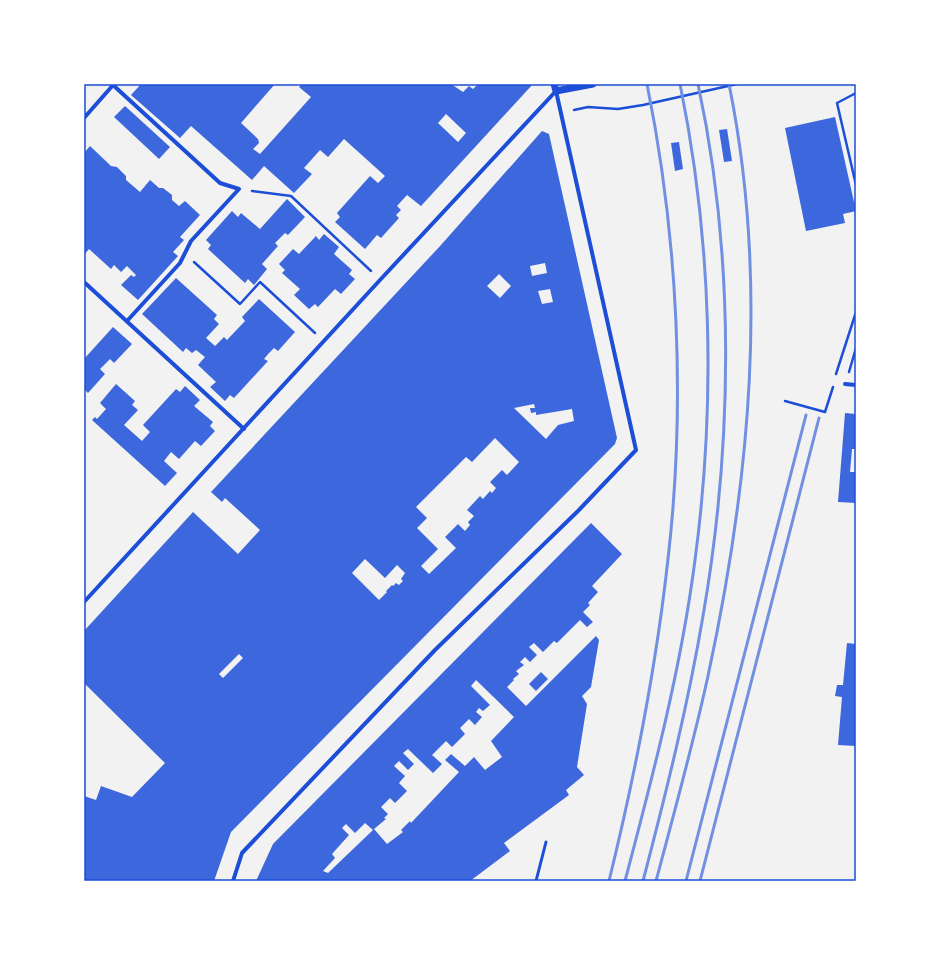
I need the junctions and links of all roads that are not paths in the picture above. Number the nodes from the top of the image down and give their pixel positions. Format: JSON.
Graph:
{"nodes":[{"id":1,"x":593,"y":84,"type":"edge"},
{"id":2,"x":113,"y":85,"type":"edge"},
{"id":3,"x":555,"y":88,"type":"edge"},
{"id":4,"x":84,"y":118,"type":"edge"},
{"id":5,"x":84,"y":282,"type":"edge"},
{"id":6,"x":127,"y":321,"type":"junction"},
{"id":7,"x":845,"y":384,"type":"road end"},
{"id":8,"x":856,"y":385,"type":"edge"},
{"id":9,"x":244,"y":429,"type":"junction"},
{"id":10,"x":84,"y":602,"type":"edge"},
{"id":11,"x":546,"y":842,"type":"dead end"},
{"id":12,"x":233,"y":881,"type":"edge"},
{"id":13,"x":536,"y":881,"type":"edge"}],
"edges":[{"from":1,"to":3,"type":"street"},
{"from":2,"to":4,"type":"street"},
{"from":2,"to":6,"type":"street"},
{"from":3,"to":9,"type":"street"},
{"from":3,"to":12,"type":"street"},
{"from":5,"to":6,"type":"street"},
{"from":6,"to":9,"type":"street"},
{"from":7,"to":8,"type":"street"},
{"from":9,"to":10,"type":"street"},
{"from":11,"to":13,"type":"lane"}]}
